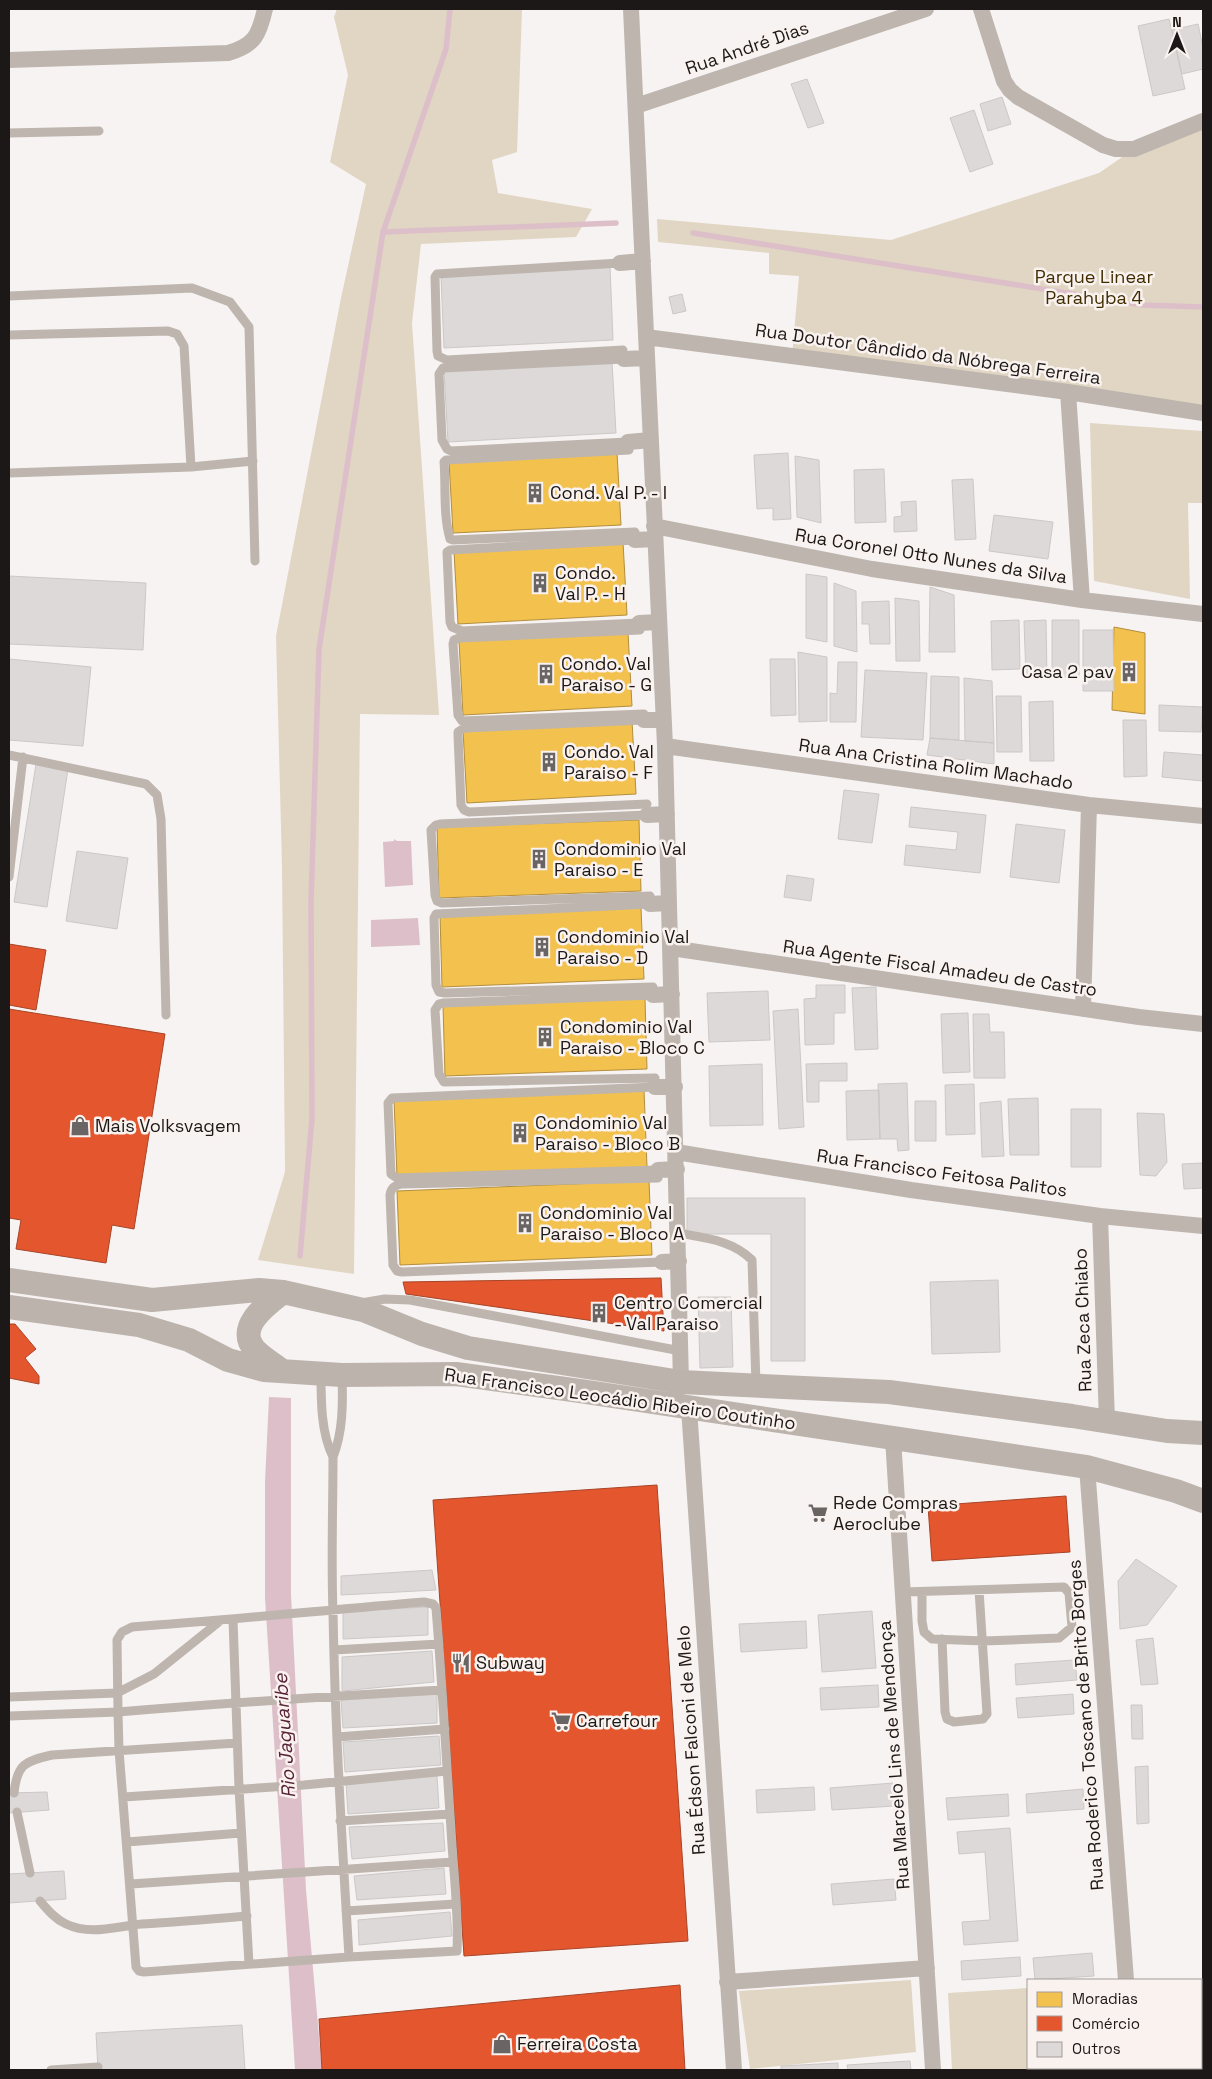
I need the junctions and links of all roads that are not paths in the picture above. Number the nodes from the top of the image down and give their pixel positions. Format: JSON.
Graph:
{"nodes":[{"id":1,"x":265,"y":9,"type":"edge"},
{"id":2,"x":631,"y":9,"type":"edge"},
{"id":3,"x":926,"y":9,"type":"edge"},
{"id":4,"x":981,"y":9,"type":"edge"},
{"id":5,"x":9,"y":60,"type":"edge"},
{"id":6,"x":636,"y":106,"type":"junction"},
{"id":7,"x":1203,"y":121,"type":"edge"},
{"id":8,"x":99,"y":131,"type":"dead end"},
{"id":9,"x":9,"y":133,"type":"edge"},
{"id":10,"x":643,"y":261,"type":"junction"},
{"id":11,"x":620,"y":263,"type":"joint"},
{"id":12,"x":9,"y":296,"type":"edge"},
{"id":13,"x":9,"y":336,"type":"edge"},
{"id":14,"x":647,"y":348,"type":"junction"},
{"id":15,"x":623,"y":355,"type":"junction"},
{"id":16,"x":1068,"y":392,"type":"junction"},
{"id":17,"x":1203,"y":413,"type":"edge"},
{"id":18,"x":651,"y":444,"type":"junction"},
{"id":19,"x":628,"y":446,"type":"junction"},
{"id":20,"x":253,"y":461,"type":"junction"},
{"id":21,"x":191,"y":467,"type":"junction"},
{"id":22,"x":9,"y":473,"type":"edge"},
{"id":23,"x":655,"y":532,"type":"junction"},
{"id":24,"x":635,"y":536,"type":"junction"},
{"id":25,"x":255,"y":561,"type":"dead end"},
{"id":26,"x":1082,"y":600,"type":"junction"},
{"id":27,"x":1203,"y":614,"type":"edge"},
{"id":28,"x":640,"y":626,"type":"junction"},
{"id":29,"x":659,"y":626,"type":"junction"},
{"id":30,"x":663,"y":716,"type":"junction"},
{"id":31,"x":644,"y":717,"type":"junction"},
{"id":32,"x":665,"y":746,"type":"junction"},
{"id":33,"x":9,"y":754,"type":"edge"},
{"id":34,"x":23,"y":757,"type":"junction"},
{"id":35,"x":1089,"y":805,"type":"junction"},
{"id":36,"x":667,"y":809,"type":"junction"},
{"id":37,"x":646,"y":810,"type":"junction"},
{"id":38,"x":1203,"y":816,"type":"edge"},
{"id":39,"x":9,"y":877,"type":"edge"},
{"id":40,"x":669,"y":899,"type":"junction"},
{"id":41,"x":650,"y":900,"type":"junction"},
{"id":42,"x":671,"y":948,"type":"junction"},
{"id":43,"x":672,"y":990,"type":"junction"},
{"id":44,"x":652,"y":991,"type":"junction"},
{"id":45,"x":1083,"y":1009,"type":"junction"},
{"id":46,"x":166,"y":1015,"type":"dead end"},
{"id":47,"x":1203,"y":1024,"type":"edge"},
{"id":48,"x":674,"y":1082,"type":"junction"},
{"id":49,"x":655,"y":1083,"type":"junction"},
{"id":50,"x":676,"y":1152,"type":"junction"},
{"id":51,"x":677,"y":1173,"type":"junction"},
{"id":52,"x":658,"y":1174,"type":"junction"},
{"id":53,"x":1100,"y":1216,"type":"junction"},
{"id":54,"x":1203,"y":1226,"type":"edge"},
{"id":55,"x":678,"y":1233,"type":"junction"},
{"id":56,"x":679,"y":1261,"type":"junction"},
{"id":57,"x":662,"y":1262,"type":"joint"},
{"id":58,"x":9,"y":1280,"type":"edge"},
{"id":59,"x":283,"y":1292,"type":"junction"},
{"id":60,"x":344,"y":1305,"type":"junction"},
{"id":61,"x":9,"y":1308,"type":"edge"},
{"id":62,"x":681,"y":1351,"type":"junction"},
{"id":63,"x":284,"y":1372,"type":"junction"},
{"id":64,"x":332,"y":1374,"type":"junction"},
{"id":65,"x":681,"y":1382,"type":"junction"},
{"id":66,"x":756,"y":1387,"type":"junction"},
{"id":67,"x":689,"y":1408,"type":"junction"},
{"id":68,"x":1107,"y":1422,"type":"junction"},
{"id":69,"x":1203,"y":1433,"type":"edge"},
{"id":70,"x":893,"y":1438,"type":"junction"},
{"id":71,"x":333,"y":1457,"type":"junction"},
{"id":72,"x":1087,"y":1467,"type":"junction"},
{"id":73,"x":1203,"y":1501,"type":"edge"},
{"id":74,"x":979,"y":1590,"type":"junction"},
{"id":75,"x":903,"y":1592,"type":"junction"},
{"id":76,"x":922,"y":1592,"type":"junction"},
{"id":77,"x":332,"y":1610,"type":"junction"},
{"id":78,"x":221,"y":1620,"type":"junction"},
{"id":79,"x":233,"y":1620,"type":"junction"},
{"id":80,"x":942,"y":1639,"type":"junction"},
{"id":81,"x":984,"y":1641,"type":"junction"},
{"id":82,"x":439,"y":1644,"type":"junction"},
{"id":83,"x":334,"y":1650,"type":"junction"},
{"id":84,"x":442,"y":1690,"type":"junction"},
{"id":85,"x":117,"y":1693,"type":"junction"},
{"id":86,"x":335,"y":1696,"type":"junction"},
{"id":87,"x":9,"y":1697,"type":"edge"},
{"id":88,"x":235,"y":1702,"type":"junction"},
{"id":89,"x":118,"y":1712,"type":"junction"},
{"id":90,"x":9,"y":1716,"type":"edge"},
{"id":91,"x":445,"y":1729,"type":"junction"},
{"id":92,"x":337,"y":1737,"type":"junction"},
{"id":93,"x":237,"y":1743,"type":"junction"},
{"id":94,"x":119,"y":1750,"type":"junction"},
{"id":95,"x":447,"y":1771,"type":"junction"},
{"id":96,"x":339,"y":1780,"type":"junction"},
{"id":97,"x":239,"y":1788,"type":"junction"},
{"id":98,"x":14,"y":1793,"type":"dead end"},
{"id":99,"x":124,"y":1797,"type":"junction"},
{"id":100,"x":16,"y":1812,"type":"dead end"},
{"id":101,"x":450,"y":1814,"type":"junction"},
{"id":102,"x":340,"y":1821,"type":"junction"},
{"id":103,"x":241,"y":1833,"type":"junction"},
{"id":104,"x":127,"y":1842,"type":"junction"},
{"id":105,"x":453,"y":1862,"type":"junction"},
{"id":106,"x":344,"y":1870,"type":"junction"},
{"id":107,"x":30,"y":1873,"type":"dead end"},
{"id":108,"x":244,"y":1875,"type":"junction"},
{"id":109,"x":131,"y":1884,"type":"junction"},
{"id":110,"x":40,"y":1901,"type":"dead end"},
{"id":111,"x":455,"y":1904,"type":"junction"},
{"id":112,"x":346,"y":1911,"type":"junction"},
{"id":113,"x":247,"y":1916,"type":"junction"},
{"id":114,"x":133,"y":1925,"type":"junction"},
{"id":115,"x":349,"y":1957,"type":"junction"},
{"id":116,"x":249,"y":1964,"type":"junction"},
{"id":117,"x":927,"y":1968,"type":"junction"},
{"id":118,"x":1126,"y":1979,"type":"edge"},
{"id":119,"x":727,"y":1982,"type":"junction"},
{"id":120,"x":98,"y":2066,"type":"dead end"},
{"id":121,"x":51,"y":2070,"type":"edge"},
{"id":122,"x":734,"y":2070,"type":"edge"},
{"id":123,"x":933,"y":2070,"type":"edge"}],
"edges":[{"from":1,"to":5,"type":"street"},
{"from":2,"to":6,"type":"street"},
{"from":3,"to":6,"type":"street","name":"Rua André Dias"},
{"from":4,"to":7,"type":"street"},
{"from":6,"to":10,"type":"street"},
{"from":8,"to":9,"type":"lane"},
{"from":10,"to":11,"type":"street"},
{"from":10,"to":14,"type":"street"},
{"from":11,"to":15,"type":"lane"},
{"from":12,"to":20,"type":"lane"},
{"from":13,"to":21,"type":"lane"},
{"from":14,"to":15,"type":"street","name":"Rua Doutor Cândido da Nóbrega Ferreira"},
{"from":14,"to":16,"type":"street","name":"Rua Doutor Cândido da Nóbrega Ferreira"},
{"from":14,"to":18,"type":"street"},
{"from":15,"to":19,"type":"lane"},
{"from":16,"to":17,"type":"street","name":"Rua Doutor Cândido da Nóbrega Ferreira"},
{"from":16,"to":26,"type":"street"},
{"from":18,"to":19,"type":"street"},
{"from":18,"to":23,"type":"street"},
{"from":19,"to":24,"type":"lane"},
{"from":20,"to":21,"type":"lane"},
{"from":20,"to":25,"type":"lane"},
{"from":21,"to":22,"type":"lane"},
{"from":23,"to":24,"type":"street","name":"Rua Coronel Otto Nunes da Silva"},
{"from":23,"to":26,"type":"street","name":"Rua Coronel Otto Nunes da Silva"},
{"from":23,"to":29,"type":"street"},
{"from":24,"to":28,"type":"lane"},
{"from":26,"to":27,"type":"street","name":"Rua Coronel Otto Nunes da Silva"},
{"from":28,"to":29,"type":"street"},
{"from":28,"to":31,"type":"lane"},
{"from":29,"to":30,"type":"street"},
{"from":30,"to":31,"type":"street"},
{"from":30,"to":32,"type":"street"},
{"from":31,"to":37,"type":"lane"},
{"from":32,"to":35,"type":"street","name":"Rua Ana Cristina Rolim Machado"},
{"from":32,"to":36,"type":"street"},
{"from":33,"to":34,"type":"lane"},
{"from":34,"to":39,"type":"lane"},
{"from":34,"to":46,"type":"lane"},
{"from":35,"to":38,"type":"street","name":"Rua Ana Cristina Rolim Machado"},
{"from":35,"to":45,"type":"street"},
{"from":36,"to":37,"type":"street"},
{"from":36,"to":40,"type":"street"},
{"from":37,"to":41,"type":"lane"},
{"from":40,"to":41,"type":"street"},
{"from":40,"to":42,"type":"street"},
{"from":41,"to":44,"type":"lane"},
{"from":42,"to":43,"type":"street"},
{"from":42,"to":45,"type":"street","name":"Rua Agente Fiscal Amadeu de Castro"},
{"from":43,"to":44,"type":"street"},
{"from":43,"to":48,"type":"street"},
{"from":44,"to":49,"type":"lane"},
{"from":45,"to":47,"type":"street","name":"Rua Agente Fiscal Amadeu de Castro"},
{"from":48,"to":49,"type":"street"},
{"from":48,"to":50,"type":"street"},
{"from":49,"to":52,"type":"lane"},
{"from":50,"to":51,"type":"street"},
{"from":50,"to":53,"type":"street","name":"Rua Francisco Feitosa Palitos"},
{"from":51,"to":52,"type":"street"},
{"from":51,"to":55,"type":"street"},
{"from":52,"to":57,"type":"lane"},
{"from":53,"to":54,"type":"street","name":"Rua Francisco Feitosa Palitos"},
{"from":53,"to":68,"type":"street","name":"Rua Zeca Chiabo"},
{"from":55,"to":56,"type":"street"},
{"from":55,"to":66,"type":"lane"},
{"from":56,"to":57,"type":"street"},
{"from":56,"to":62,"type":"street"},
{"from":58,"to":59,"type":"main road","name":"Rua Francisco Leocádio Ribeiro Coutinho"},
{"from":59,"to":60,"type":"main road","name":"Rua Francisco Leocádio Ribeiro Coutinho"},
{"from":59,"to":63,"type":"main road"},
{"from":60,"to":62,"type":"lane"},
{"from":60,"to":65,"type":"main road","name":"Rua Francisco Leocádio Ribeiro Coutinho"},
{"from":61,"to":63,"type":"main road","name":"Rua Francisco Leocádio Ribeiro Coutinho"},
{"from":62,"to":65,"type":"street"},
{"from":63,"to":64,"type":"main road","name":"Rua Francisco Leocádio Ribeiro Coutinho"},
{"from":64,"to":67,"type":"main road","name":"Rua Francisco Leocádio Ribeiro Coutinho"},
{"from":64,"to":71,"type":"lane"},
{"from":64,"to":71,"type":"lane"},
{"from":65,"to":66,"type":"main road","name":"Rua Francisco Leocádio Ribeiro Coutinho"},
{"from":66,"to":68,"type":"main road","name":"Rua Francisco Leocádio Ribeiro Coutinho"},
{"from":67,"to":70,"type":"main road","name":"Rua Francisco Leocádio Ribeiro Coutinho"},
{"from":67,"to":119,"type":"street","name":"Rua Édson Falconi de Melo"},
{"from":68,"to":69,"type":"main road","name":"Rua Francisco Leocádio Ribeiro Coutinho"},
{"from":70,"to":72,"type":"main road","name":"Rua Francisco Leocádio Ribeiro Coutinho"},
{"from":70,"to":75,"type":"street","name":"Rua Marcelo Lins de Mendonça"},
{"from":71,"to":77,"type":"lane"},
{"from":72,"to":73,"type":"main road","name":"Rua Francisco Leocádio Ribeiro Coutinho"},
{"from":72,"to":118,"type":"street","name":"Rua Roderico Toscano de Brito Borges"},
{"from":74,"to":76,"type":"lane"},
{"from":74,"to":81,"type":"lane"},
{"from":74,"to":81,"type":"lane"},
{"from":75,"to":76,"type":"lane"},
{"from":75,"to":117,"type":"street","name":"Rua Marcelo Lins de Mendonça"},
{"from":76,"to":80,"type":"lane"},
{"from":77,"to":79,"type":"lane"},
{"from":77,"to":82,"type":"lane"},
{"from":77,"to":83,"type":"lane"},
{"from":78,"to":79,"type":"lane"},
{"from":78,"to":85,"type":"lane"},
{"from":78,"to":85,"type":"lane"},
{"from":79,"to":88,"type":"lane"},
{"from":80,"to":81,"type":"lane"},
{"from":80,"to":81,"type":"lane"},
{"from":82,"to":83,"type":"lane"},
{"from":82,"to":84,"type":"lane"},
{"from":83,"to":86,"type":"lane"},
{"from":84,"to":86,"type":"lane"},
{"from":84,"to":91,"type":"lane"},
{"from":85,"to":87,"type":"lane"},
{"from":85,"to":89,"type":"lane"},
{"from":86,"to":88,"type":"lane"},
{"from":86,"to":92,"type":"lane"},
{"from":88,"to":89,"type":"lane"},
{"from":88,"to":93,"type":"lane"},
{"from":89,"to":90,"type":"lane"},
{"from":89,"to":94,"type":"lane"},
{"from":91,"to":92,"type":"lane"},
{"from":91,"to":95,"type":"lane"},
{"from":92,"to":96,"type":"lane"},
{"from":93,"to":94,"type":"lane"},
{"from":93,"to":97,"type":"lane"},
{"from":94,"to":98,"type":"lane"},
{"from":94,"to":99,"type":"lane"},
{"from":95,"to":96,"type":"lane"},
{"from":95,"to":101,"type":"lane"},
{"from":96,"to":97,"type":"lane"},
{"from":96,"to":102,"type":"lane"},
{"from":97,"to":99,"type":"lane"},
{"from":97,"to":103,"type":"lane"},
{"from":99,"to":104,"type":"lane"},
{"from":100,"to":107,"type":"lane"},
{"from":101,"to":102,"type":"lane"},
{"from":101,"to":105,"type":"lane"},
{"from":102,"to":106,"type":"lane"},
{"from":103,"to":104,"type":"lane"},
{"from":103,"to":108,"type":"lane"},
{"from":104,"to":109,"type":"lane"},
{"from":105,"to":106,"type":"lane"},
{"from":105,"to":111,"type":"lane"},
{"from":106,"to":108,"type":"lane"},
{"from":106,"to":112,"type":"lane"},
{"from":108,"to":109,"type":"lane"},
{"from":108,"to":113,"type":"lane"},
{"from":109,"to":114,"type":"lane"},
{"from":110,"to":114,"type":"lane"},
{"from":111,"to":112,"type":"lane"},
{"from":111,"to":115,"type":"lane"},
{"from":112,"to":115,"type":"lane"},
{"from":113,"to":114,"type":"lane"},
{"from":113,"to":116,"type":"lane"},
{"from":114,"to":116,"type":"lane"},
{"from":115,"to":116,"type":"lane"},
{"from":117,"to":119,"type":"street"},
{"from":117,"to":123,"type":"street","name":"Rua Marcelo Lins de Mendonça"},
{"from":119,"to":122,"type":"street","name":"Rua Édson Falconi de Melo"},
{"from":120,"to":121,"type":"lane"}]}
